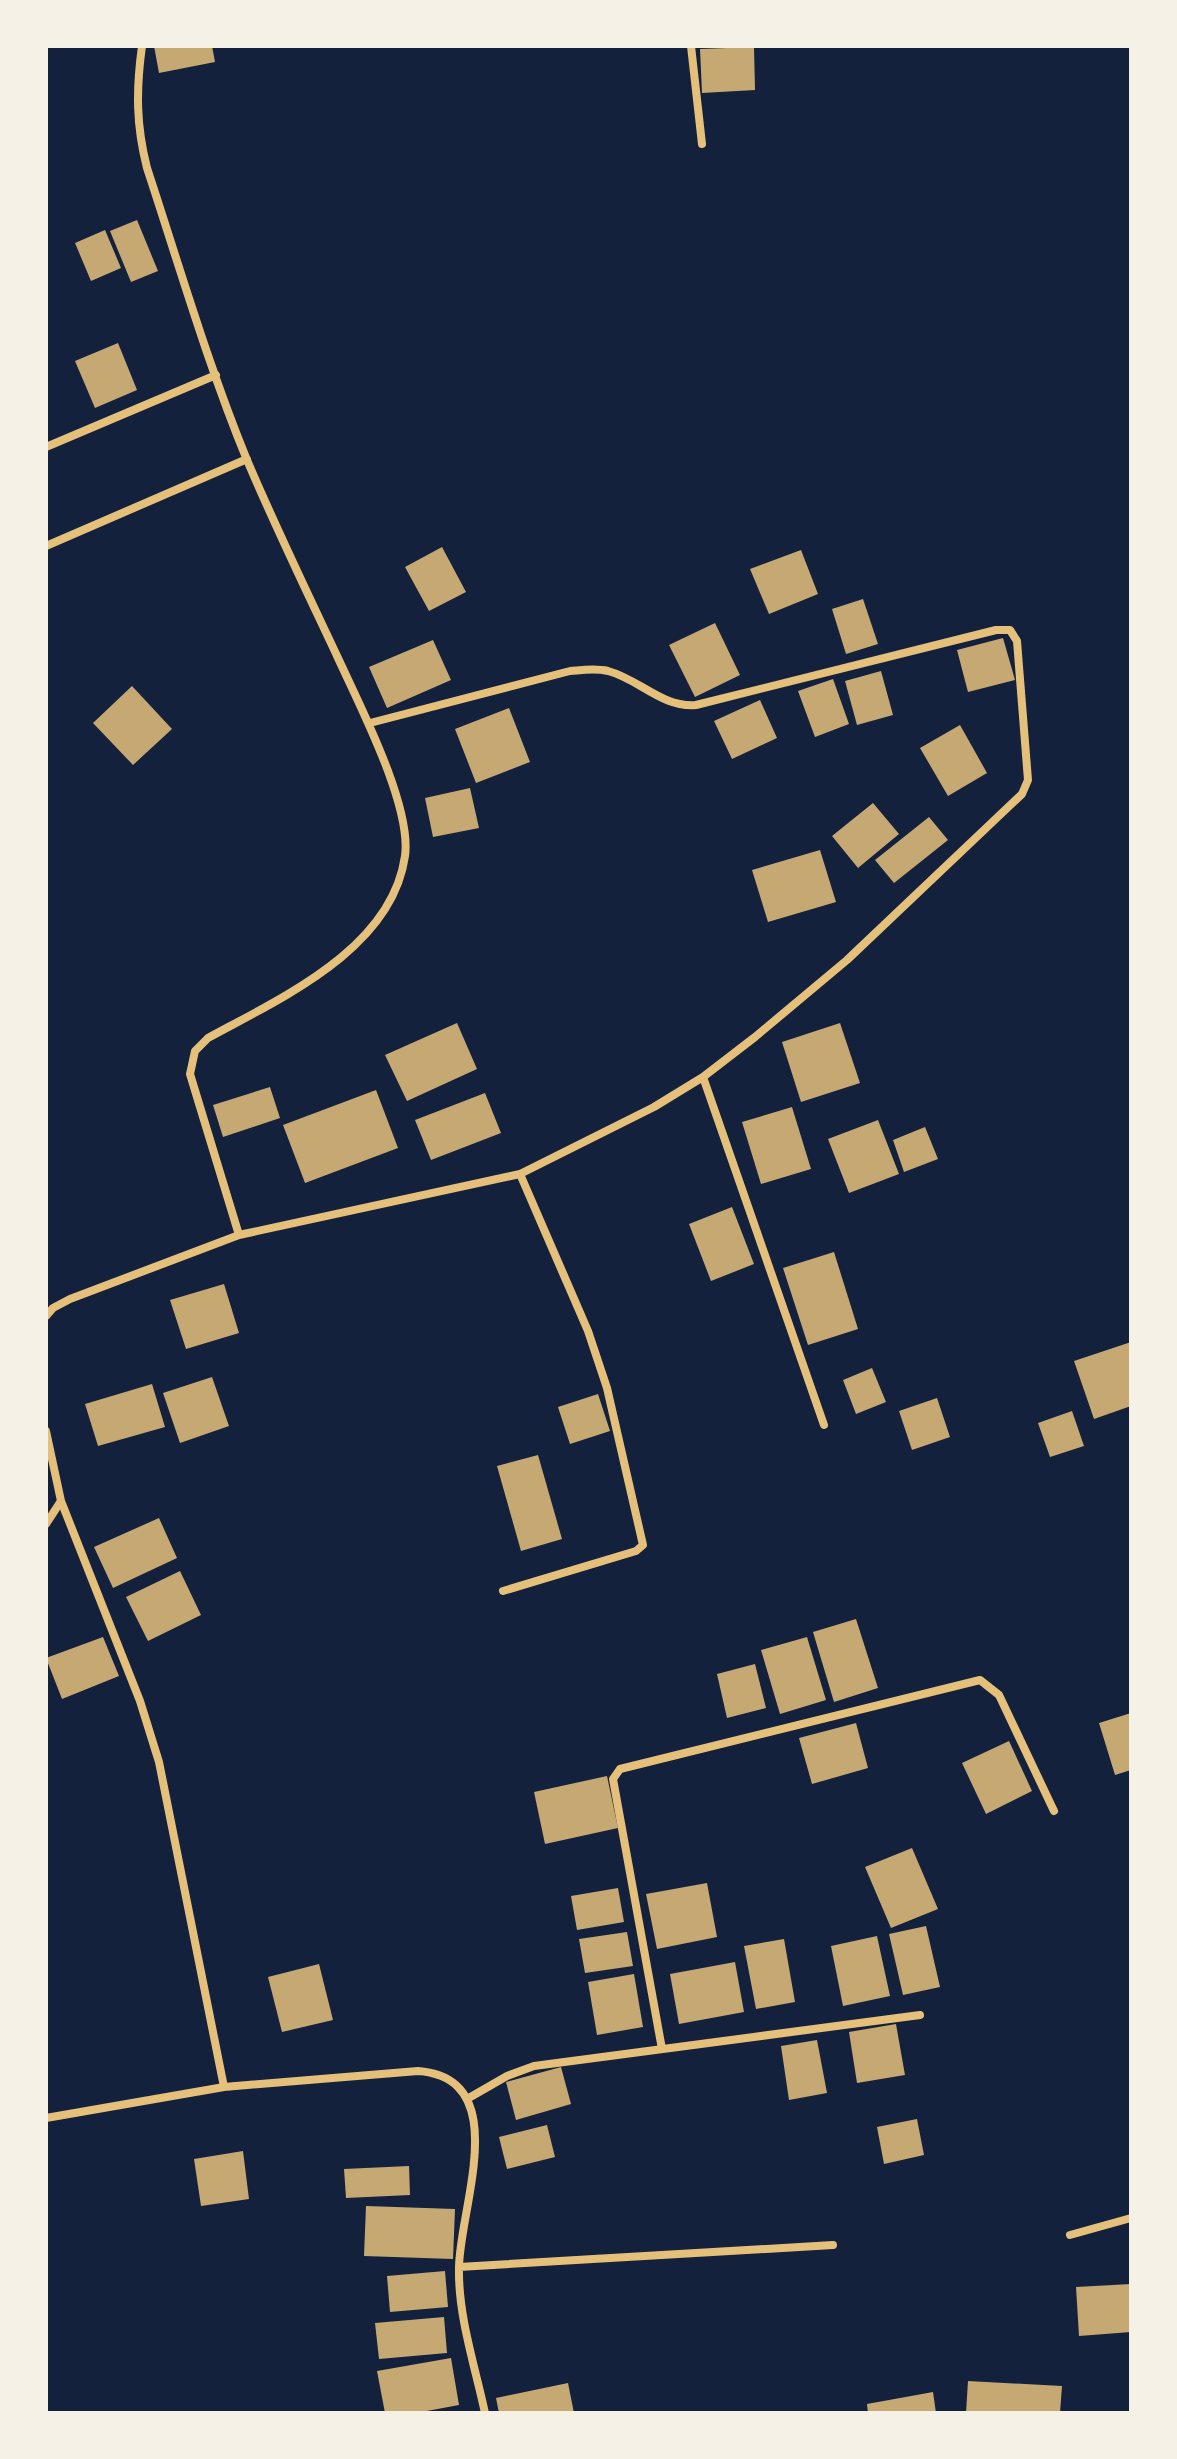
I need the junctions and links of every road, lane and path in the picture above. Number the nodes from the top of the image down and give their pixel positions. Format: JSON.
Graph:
{"nodes":[{"id":1,"x":142,"y":46,"type":"edge"},
{"id":2,"x":691,"y":46,"type":"edge"},
{"id":3,"x":702,"y":144,"type":"dead end"},
{"id":4,"x":216,"y":375,"type":"junction"},
{"id":5,"x":46,"y":447,"type":"edge"},
{"id":6,"x":247,"y":459,"type":"junction"},
{"id":7,"x":46,"y":546,"type":"edge"},
{"id":8,"x":370,"y":723,"type":"junction"},
{"id":9,"x":703,"y":1077,"type":"junction"},
{"id":10,"x":520,"y":1174,"type":"junction"},
{"id":11,"x":239,"y":1235,"type":"junction"},
{"id":12,"x":46,"y":1316,"type":"edge"},
{"id":13,"x":824,"y":1425,"type":"dead end"},
{"id":14,"x":46,"y":1431,"type":"edge"},
{"id":15,"x":61,"y":1501,"type":"junction"},
{"id":16,"x":46,"y":1524,"type":"edge"},
{"id":17,"x":503,"y":1591,"type":"dead end"},
{"id":18,"x":1054,"y":1811,"type":"dead end"},
{"id":19,"x":920,"y":2015,"type":"dead end"},
{"id":20,"x":662,"y":2049,"type":"junction"},
{"id":21,"x":224,"y":2087,"type":"junction"},
{"id":22,"x":467,"y":2099,"type":"junction"},
{"id":23,"x":46,"y":2118,"type":"edge"},
{"id":24,"x":1131,"y":2218,"type":"edge"},
{"id":25,"x":1070,"y":2235,"type":"dead end"},
{"id":26,"x":833,"y":2245,"type":"dead end"},
{"id":27,"x":459,"y":2267,"type":"junction"},
{"id":28,"x":485,"y":2413,"type":"edge"}],
"edges":[{"from":1,"to":4,"type":"street"},
{"from":2,"to":3,"type":"street"},
{"from":4,"to":5,"type":"street"},
{"from":4,"to":6,"type":"street"},
{"from":6,"to":7,"type":"street"},
{"from":6,"to":8,"type":"street"},
{"from":8,"to":9,"type":"street"},
{"from":8,"to":11,"type":"street"},
{"from":9,"to":10,"type":"street"},
{"from":9,"to":13,"type":"street"},
{"from":10,"to":11,"type":"street"},
{"from":10,"to":17,"type":"street"},
{"from":11,"to":12,"type":"street"},
{"from":14,"to":15,"type":"street"},
{"from":15,"to":16,"type":"street"},
{"from":15,"to":21,"type":"street"},
{"from":18,"to":20,"type":"street"},
{"from":19,"to":20,"type":"street"},
{"from":20,"to":22,"type":"street"},
{"from":21,"to":22,"type":"street"},
{"from":21,"to":23,"type":"street"},
{"from":22,"to":27,"type":"street"},
{"from":24,"to":25,"type":"street"},
{"from":26,"to":27,"type":"street"},
{"from":27,"to":28,"type":"street"}]}
